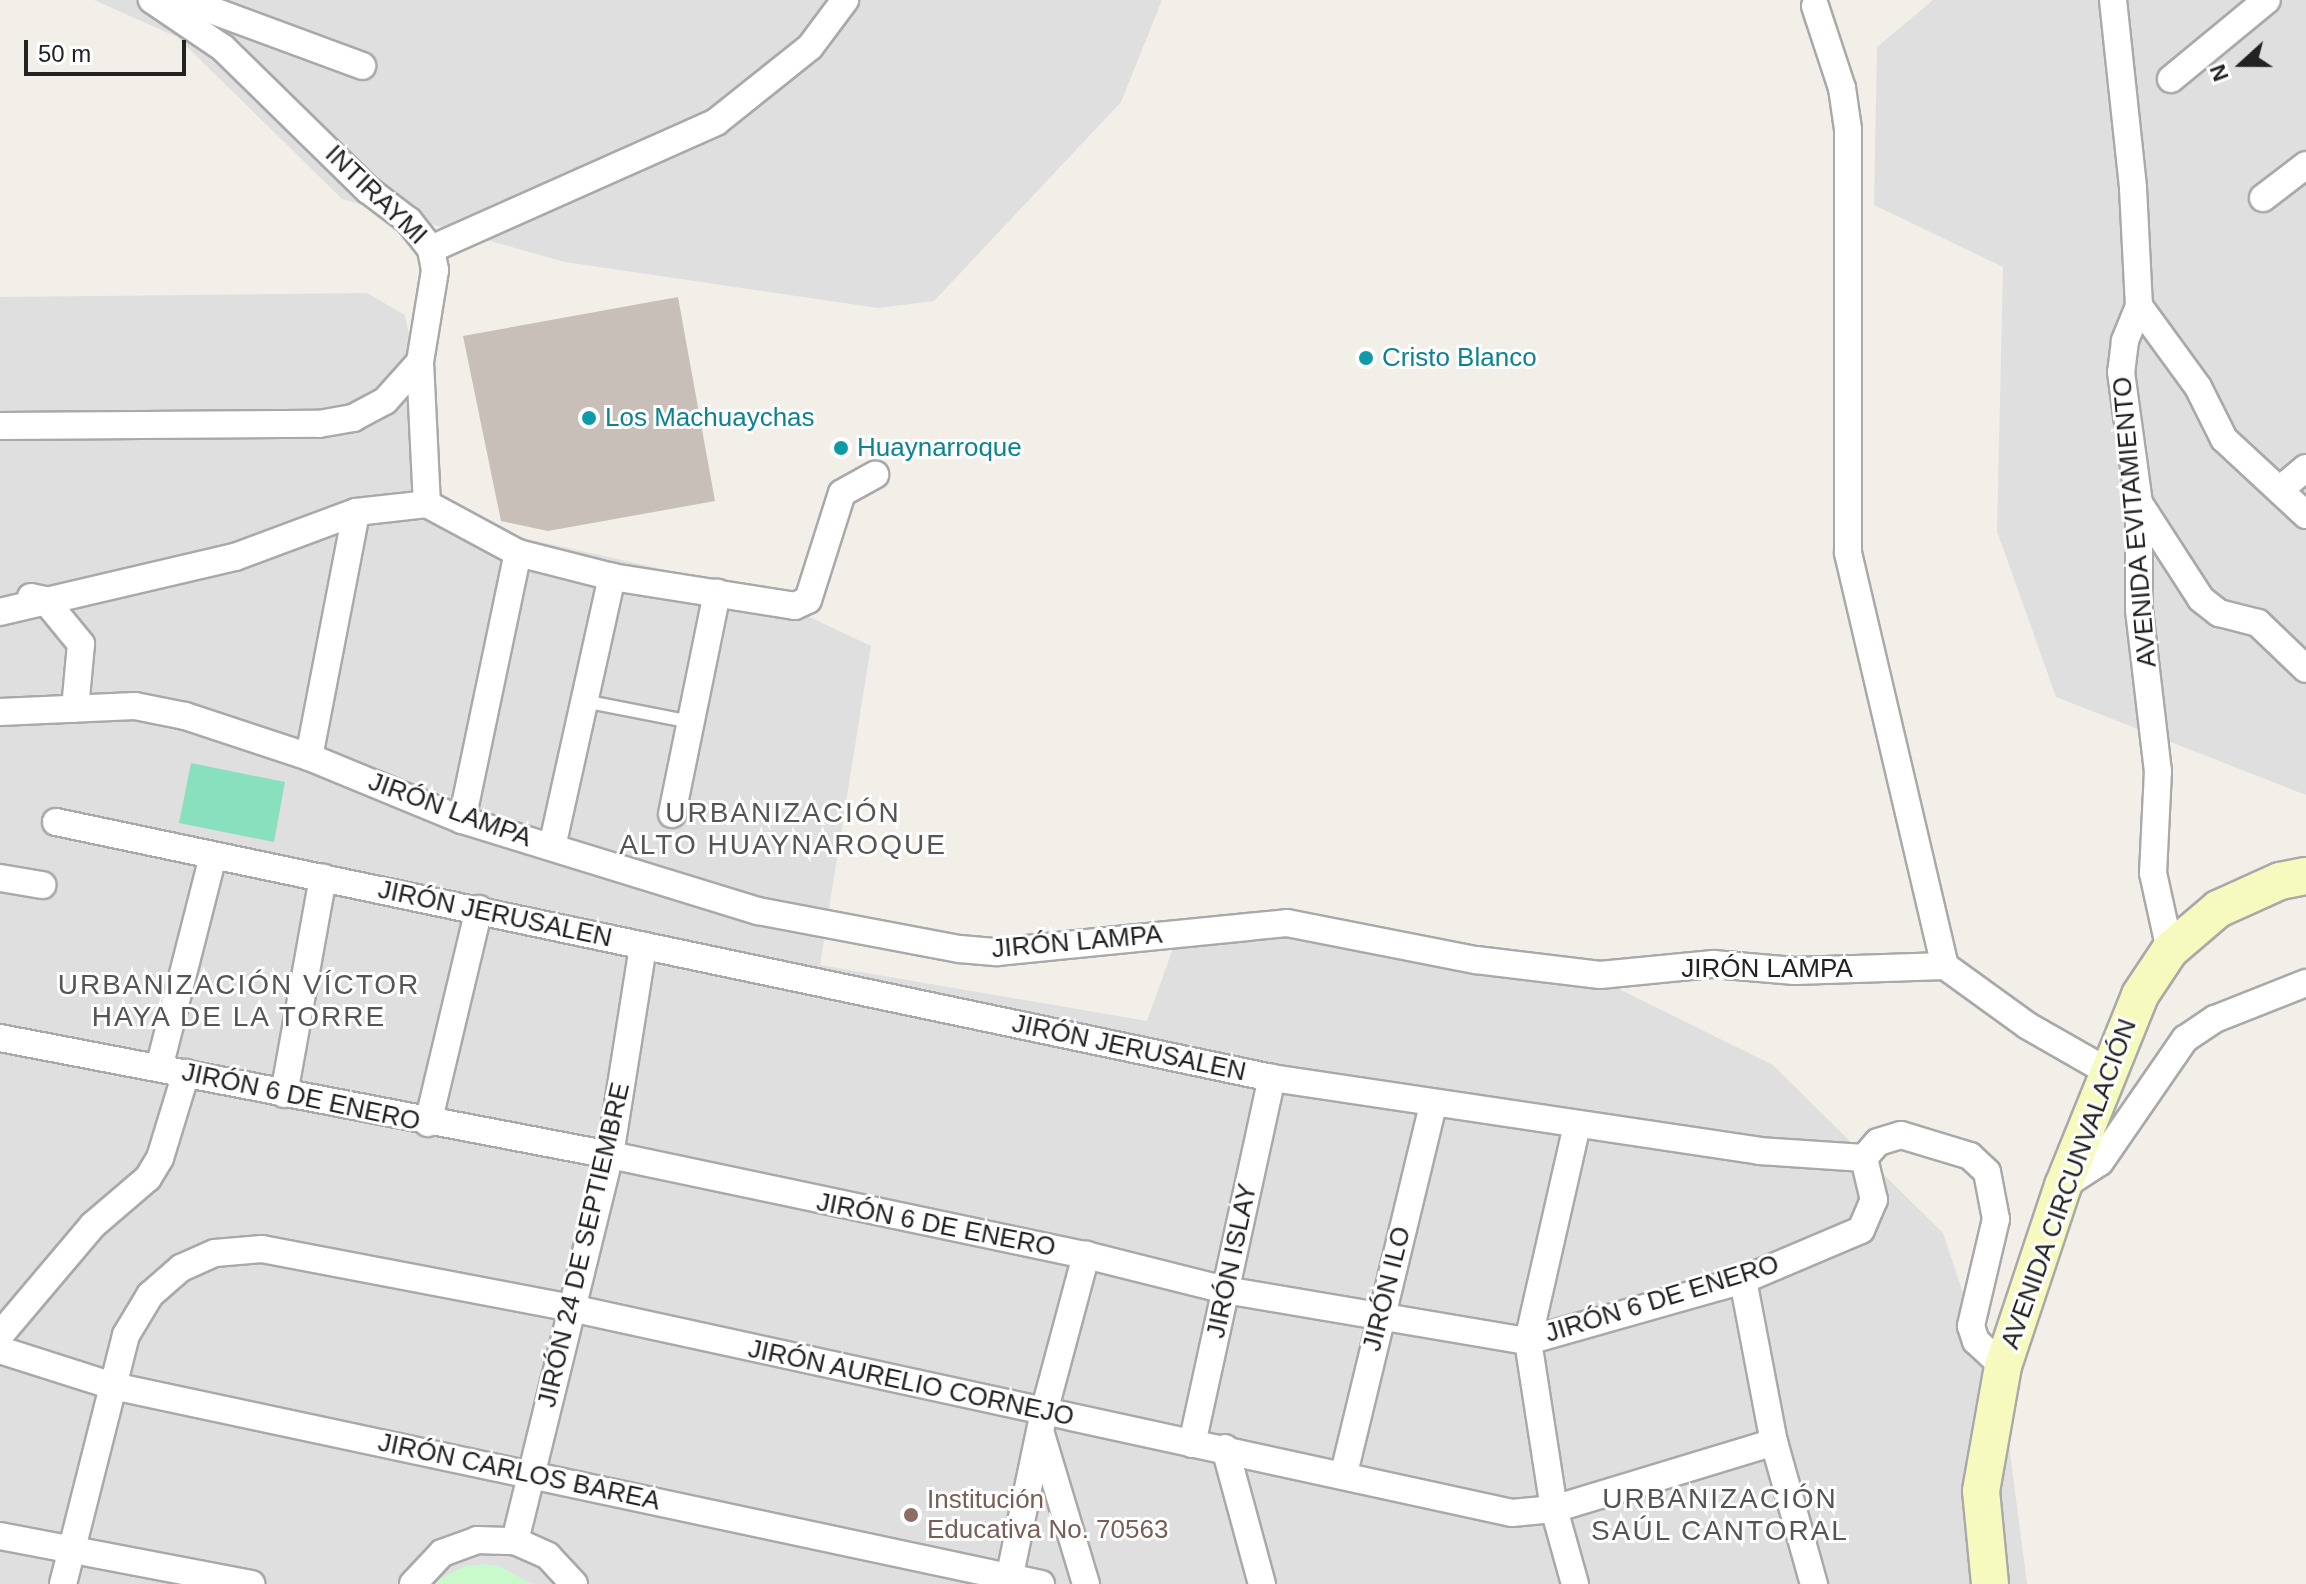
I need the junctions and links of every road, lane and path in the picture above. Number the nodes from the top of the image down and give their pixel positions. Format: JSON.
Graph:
{"nodes":[{"id":1,"x":152,"y":0,"type":"edge"},
{"id":2,"x":184,"y":0,"type":"edge"},
{"id":3,"x":845,"y":0,"type":"edge"},
{"id":4,"x":2113,"y":0,"type":"edge"},
{"id":5,"x":2267,"y":0,"type":"edge"},
{"id":6,"x":1815,"y":6,"type":"dead end"},
{"id":7,"x":362,"y":66,"type":"dead end"},
{"id":8,"x":2171,"y":79,"type":"dead end"},
{"id":9,"x":2306,"y":165,"type":"edge"},
{"id":10,"x":2263,"y":198,"type":"dead end"},
{"id":11,"x":431,"y":249,"type":"junction"},
{"id":12,"x":2139,"y":306,"type":"junction"},
{"id":13,"x":420,"y":362,"type":"junction"},
{"id":14,"x":0,"y":426,"type":"edge"},
{"id":15,"x":2306,"y":468,"type":"edge"},
{"id":16,"x":875,"y":475,"type":"dead end"},
{"id":17,"x":2282,"y":488,"type":"junction"},
{"id":18,"x":2139,"y":503,"type":"junction"},
{"id":19,"x":427,"y":504,"type":"junction"},
{"id":20,"x":356,"y":512,"type":"junction"},
{"id":21,"x":2306,"y":515,"type":"edge"},
{"id":22,"x":518,"y":553,"type":"junction"},
{"id":23,"x":612,"y":577,"type":"junction"},
{"id":24,"x":717,"y":593,"type":"junction"},
{"id":25,"x":0,"y":596,"type":"edge"},
{"id":26,"x":45,"y":600,"type":"junction"},
{"id":27,"x":0,"y":612,"type":"edge"},
{"id":28,"x":2306,"y":669,"type":"edge"},
{"id":29,"x":584,"y":701,"type":"junction"},
{"id":30,"x":75,"y":709,"type":"junction"},
{"id":31,"x":0,"y":712,"type":"edge"},
{"id":32,"x":691,"y":722,"type":"junction"},
{"id":33,"x":309,"y":757,"type":"junction"},
{"id":34,"x":672,"y":814,"type":"dead end"},
{"id":35,"x":462,"y":820,"type":"junction"},
{"id":36,"x":56,"y":822,"type":"dead end"},
{"id":37,"x":552,"y":847,"type":"junction"},
{"id":38,"x":213,"y":856,"type":"junction"},
{"id":39,"x":2306,"y":876,"type":"edge"},
{"id":40,"x":323,"y":877,"type":"junction"},
{"id":41,"x":0,"y":878,"type":"edge"},
{"id":42,"x":42,"y":885,"type":"dead end"},
{"id":43,"x":479,"y":909,"type":"junction"},
{"id":44,"x":643,"y":946,"type":"junction"},
{"id":45,"x":2170,"y":950,"type":"junction"},
{"id":46,"x":1945,"y":966,"type":"junction"},
{"id":47,"x":2306,"y":983,"type":"edge"},
{"id":48,"x":0,"y":1038,"type":"edge"},
{"id":49,"x":159,"y":1068,"type":"junction"},
{"id":50,"x":2107,"y":1071,"type":"junction"},
{"id":51,"x":186,"y":1073,"type":"junction"},
{"id":52,"x":1272,"y":1078,"type":"junction"},
{"id":53,"x":284,"y":1094,"type":"junction"},
{"id":54,"x":1433,"y":1105,"type":"junction"},
{"id":55,"x":428,"y":1123,"type":"junction"},
{"id":56,"x":1577,"y":1126,"type":"junction"},
{"id":57,"x":610,"y":1155,"type":"junction"},
{"id":58,"x":1864,"y":1158,"type":"junction"},
{"id":59,"x":2063,"y":1186,"type":"junction"},
{"id":60,"x":1086,"y":1255,"type":"junction"},
{"id":61,"x":1743,"y":1280,"type":"junction"},
{"id":62,"x":1225,"y":1290,"type":"junction"},
{"id":63,"x":571,"y":1308,"type":"junction"},
{"id":64,"x":1378,"y":1319,"type":"junction"},
{"id":65,"x":0,"y":1335,"type":"edge"},
{"id":66,"x":1528,"y":1341,"type":"junction"},
{"id":67,"x":0,"y":1350,"type":"edge"},
{"id":68,"x":2003,"y":1366,"type":"junction"},
{"id":69,"x":113,"y":1386,"type":"junction"},
{"id":70,"x":1042,"y":1422,"type":"junction"},
{"id":71,"x":1774,"y":1442,"type":"junction"},
{"id":72,"x":1192,"y":1444,"type":"junction"},
{"id":73,"x":1225,"y":1448,"type":"junction"},
{"id":74,"x":1344,"y":1473,"type":"junction"},
{"id":75,"x":531,"y":1474,"type":"junction"},
{"id":76,"x":1554,"y":1509,"type":"junction"},
{"id":77,"x":0,"y":1536,"type":"edge"},
{"id":78,"x":515,"y":1541,"type":"junction"},
{"id":79,"x":70,"y":1548,"type":"junction"},
{"id":80,"x":1009,"y":1580,"type":"edge"},
{"id":81,"x":63,"y":1584,"type":"edge"},
{"id":82,"x":251,"y":1584,"type":"edge"},
{"id":83,"x":413,"y":1584,"type":"edge"},
{"id":84,"x":574,"y":1584,"type":"edge"},
{"id":85,"x":1041,"y":1584,"type":"edge"},
{"id":86,"x":1086,"y":1584,"type":"edge"},
{"id":87,"x":1262,"y":1584,"type":"edge"},
{"id":88,"x":1575,"y":1584,"type":"edge"},
{"id":89,"x":1814,"y":1584,"type":"edge"},
{"id":90,"x":1990,"y":1584,"type":"edge"}],
"edges":[{"from":1,"to":11,"type":"street","name":"INTIRAYMI"},
{"from":2,"to":7,"type":"street"},
{"from":3,"to":11,"type":"street"},
{"from":4,"to":12,"type":"street","name":"AVENIDA EVITAMIENTO"},
{"from":5,"to":8,"type":"street"},
{"from":6,"to":46,"type":"street"},
{"from":9,"to":10,"type":"street"},
{"from":11,"to":13,"type":"street","name":"INTIRAYMI"},
{"from":12,"to":17,"type":"street"},
{"from":12,"to":18,"type":"street","name":"AVENIDA EVITAMIENTO"},
{"from":13,"to":14,"type":"street"},
{"from":13,"to":19,"type":"street","name":"INTIRAYMI"},
{"from":15,"to":17,"type":"street"},
{"from":16,"to":24,"type":"street"},
{"from":17,"to":21,"type":"street"},
{"from":18,"to":28,"type":"street"},
{"from":18,"to":45,"type":"street","name":"AVENIDA EVITAMIENTO"},
{"from":19,"to":20,"type":"street"},
{"from":19,"to":22,"type":"street"},
{"from":20,"to":26,"type":"street"},
{"from":20,"to":33,"type":"street"},
{"from":22,"to":23,"type":"street"},
{"from":22,"to":35,"type":"street"},
{"from":23,"to":24,"type":"street"},
{"from":23,"to":29,"type":"street"},
{"from":24,"to":32,"type":"street"},
{"from":25,"to":26,"type":"street"},
{"from":26,"to":27,"type":"street"},
{"from":26,"to":30,"type":"street"},
{"from":29,"to":32,"type":"lane"},
{"from":29,"to":37,"type":"street"},
{"from":30,"to":31,"type":"street","name":"JIRÓN LAMPA"},
{"from":30,"to":33,"type":"street","name":"JIRÓN LAMPA"},
{"from":32,"to":34,"type":"street"},
{"from":33,"to":35,"type":"street","name":"JIRÓN LAMPA"},
{"from":35,"to":37,"type":"street","name":"JIRÓN LAMPA"},
{"from":36,"to":38,"type":"street","name":"JIRÓN JERUSALEN"},
{"from":37,"to":46,"type":"street","name":"JIRÓN LAMPA"},
{"from":38,"to":40,"type":"street","name":"JIRÓN JERUSALEN"},
{"from":38,"to":49,"type":"street"},
{"from":39,"to":45,"type":"main road","name":"AVENIDA CIRCUNVALACIÓN"},
{"from":40,"to":43,"type":"street","name":"JIRÓN JERUSALEN"},
{"from":40,"to":53,"type":"street"},
{"from":41,"to":42,"type":"street"},
{"from":43,"to":44,"type":"street","name":"JIRÓN JERUSALEN"},
{"from":43,"to":55,"type":"street"},
{"from":44,"to":52,"type":"street","name":"JIRÓN JERUSALEN"},
{"from":44,"to":57,"type":"street","name":"JIRÓN 24 DE SEPTIEMBRE"},
{"from":45,"to":50,"type":"main road","name":"AVENIDA CIRCUNVALACIÓN"},
{"from":46,"to":50,"type":"street"},
{"from":47,"to":59,"type":"street"},
{"from":48,"to":49,"type":"street","name":"JIRÓN 6 DE ENERO"},
{"from":49,"to":51,"type":"street","name":"JIRÓN 6 DE ENERO"},
{"from":50,"to":59,"type":"main road","name":"AVENIDA CIRCUNVALACIÓN"},
{"from":51,"to":53,"type":"street","name":"JIRÓN 6 DE ENERO"},
{"from":51,"to":65,"type":"street"},
{"from":52,"to":54,"type":"street","name":"JIRÓN JERUSALEN"},
{"from":52,"to":62,"type":"street","name":"JIRÓN ISLAY"},
{"from":53,"to":55,"type":"street","name":"JIRÓN 6 DE ENERO"},
{"from":54,"to":56,"type":"street","name":"JIRÓN JERUSALEN"},
{"from":54,"to":64,"type":"street","name":"JIRÓN ILO"},
{"from":55,"to":57,"type":"street","name":"JIRÓN 6 DE ENERO"},
{"from":56,"to":58,"type":"street","name":"JIRÓN JERUSALEN"},
{"from":56,"to":66,"type":"street"},
{"from":57,"to":60,"type":"street","name":"JIRÓN 6 DE ENERO"},
{"from":57,"to":63,"type":"street","name":"JIRÓN 24 DE SEPTIEMBRE"},
{"from":58,"to":61,"type":"street","name":"JIRÓN 6 DE ENERO"},
{"from":58,"to":68,"type":"street"},
{"from":59,"to":68,"type":"main road","name":"AVENIDA CIRCUNVALACIÓN"},
{"from":60,"to":62,"type":"street","name":"JIRÓN 6 DE ENERO"},
{"from":60,"to":70,"type":"street"},
{"from":61,"to":66,"type":"street","name":"JIRÓN 6 DE ENERO"},
{"from":61,"to":71,"type":"street"},
{"from":62,"to":64,"type":"street","name":"JIRÓN 6 DE ENERO"},
{"from":62,"to":72,"type":"street","name":"JIRÓN ISLAY"},
{"from":63,"to":69,"type":"street","name":"JIRÓN AURELIO CORNEJO"},
{"from":63,"to":70,"type":"street","name":"JIRÓN AURELIO CORNEJO"},
{"from":63,"to":75,"type":"street","name":"JIRÓN 24 DE SEPTIEMBRE"},
{"from":64,"to":66,"type":"street","name":"JIRÓN 6 DE ENERO"},
{"from":64,"to":74,"type":"street","name":"JIRÓN ILO"},
{"from":66,"to":76,"type":"street"},
{"from":67,"to":69,"type":"street","name":"JIRÓN CARLOS BAREA"},
{"from":68,"to":90,"type":"main road","name":"AVENIDA CIRCUNVALACIÓN"},
{"from":69,"to":75,"type":"street","name":"JIRÓN CARLOS BAREA"},
{"from":69,"to":79,"type":"street","name":"JIRÓN AURELIO CORNEJO"},
{"from":70,"to":72,"type":"street","name":"JIRÓN AURELIO CORNEJO"},
{"from":70,"to":80,"type":"street"},
{"from":70,"to":86,"type":"street"},
{"from":71,"to":76,"type":"street","name":"JIRÓN AURELIO CORNEJO"},
{"from":71,"to":89,"type":"street"},
{"from":72,"to":73,"type":"street","name":"JIRÓN AURELIO CORNEJO"},
{"from":73,"to":74,"type":"street","name":"JIRÓN AURELIO CORNEJO"},
{"from":73,"to":87,"type":"street"},
{"from":74,"to":76,"type":"street","name":"JIRÓN AURELIO CORNEJO"},
{"from":75,"to":78,"type":"street","name":"JIRÓN 24 DE SEPTIEMBRE"},
{"from":75,"to":80,"type":"street","name":"JIRÓN CARLOS BAREA"},
{"from":76,"to":88,"type":"street"},
{"from":77,"to":79,"type":"street"},
{"from":78,"to":83,"type":"street"},
{"from":78,"to":84,"type":"street"},
{"from":79,"to":81,"type":"street","name":"JIRÓN AURELIO CORNEJO"},
{"from":79,"to":82,"type":"street"},
{"from":80,"to":85,"type":"street","name":"JIRÓN CARLOS BAREA"}]}
